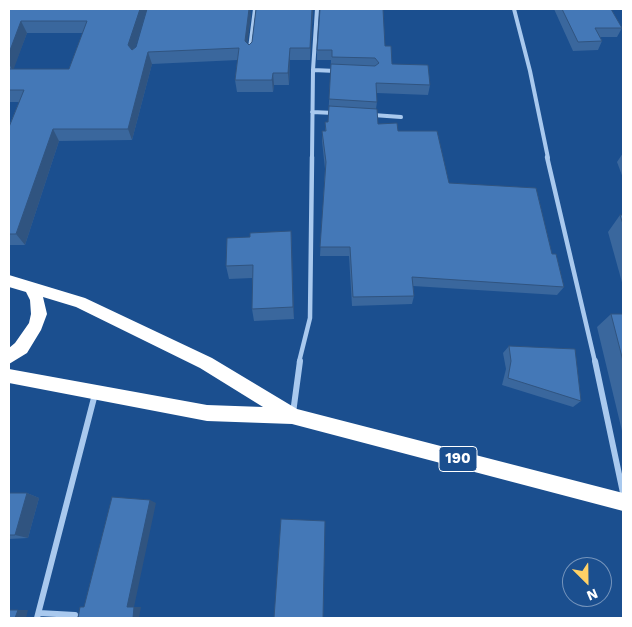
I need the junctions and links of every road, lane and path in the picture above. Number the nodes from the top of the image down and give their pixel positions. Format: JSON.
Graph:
{"nodes":[{"id":1,"x":255,"y":9,"type":"edge"},
{"id":2,"x":317,"y":9,"type":"edge"},
{"id":3,"x":514,"y":9,"type":"edge"},
{"id":4,"x":250,"y":53,"type":"edge"},
{"id":5,"x":313,"y":70,"type":"junction"},
{"id":6,"x":339,"y":71,"type":"edge"},
{"id":7,"x":312,"y":112,"type":"junction"},
{"id":8,"x":342,"y":114,"type":"edge"},
{"id":9,"x":371,"y":115,"type":"edge"},
{"id":10,"x":400,"y":117,"type":"dead end"},
{"id":11,"x":9,"y":281,"type":"edge"},
{"id":12,"x":30,"y":286,"type":"junction"},
{"id":13,"x":9,"y":357,"type":"edge"},
{"id":14,"x":9,"y":376,"type":"edge"},
{"id":15,"x":96,"y":393,"type":"junction"},
{"id":16,"x":292,"y":416,"type":"junction"},
{"id":17,"x":623,"y":493,"type":"edge"},
{"id":18,"x":623,"y":502,"type":"edge"},
{"id":19,"x":75,"y":614,"type":"dead end"},
{"id":20,"x":38,"y":616,"type":"edge"}],
"edges":[{"from":1,"to":4,"type":"street"},
{"from":2,"to":5,"type":"street"},
{"from":3,"to":17,"type":"street"},
{"from":5,"to":6,"type":"street"},
{"from":5,"to":7,"type":"street"},
{"from":7,"to":8,"type":"street"},
{"from":7,"to":16,"type":"street"},
{"from":9,"to":10,"type":"street"},
{"from":11,"to":12,"type":"highway","number":"190"},
{"from":12,"to":13,"type":"highway"},
{"from":12,"to":16,"type":"highway","number":"190"},
{"from":14,"to":15,"type":"highway","number":"190"},
{"from":15,"to":16,"type":"highway","number":"190"},
{"from":15,"to":20,"type":"street"},
{"from":16,"to":18,"type":"highway","number":"190"},
{"from":19,"to":20,"type":"street"}]}
